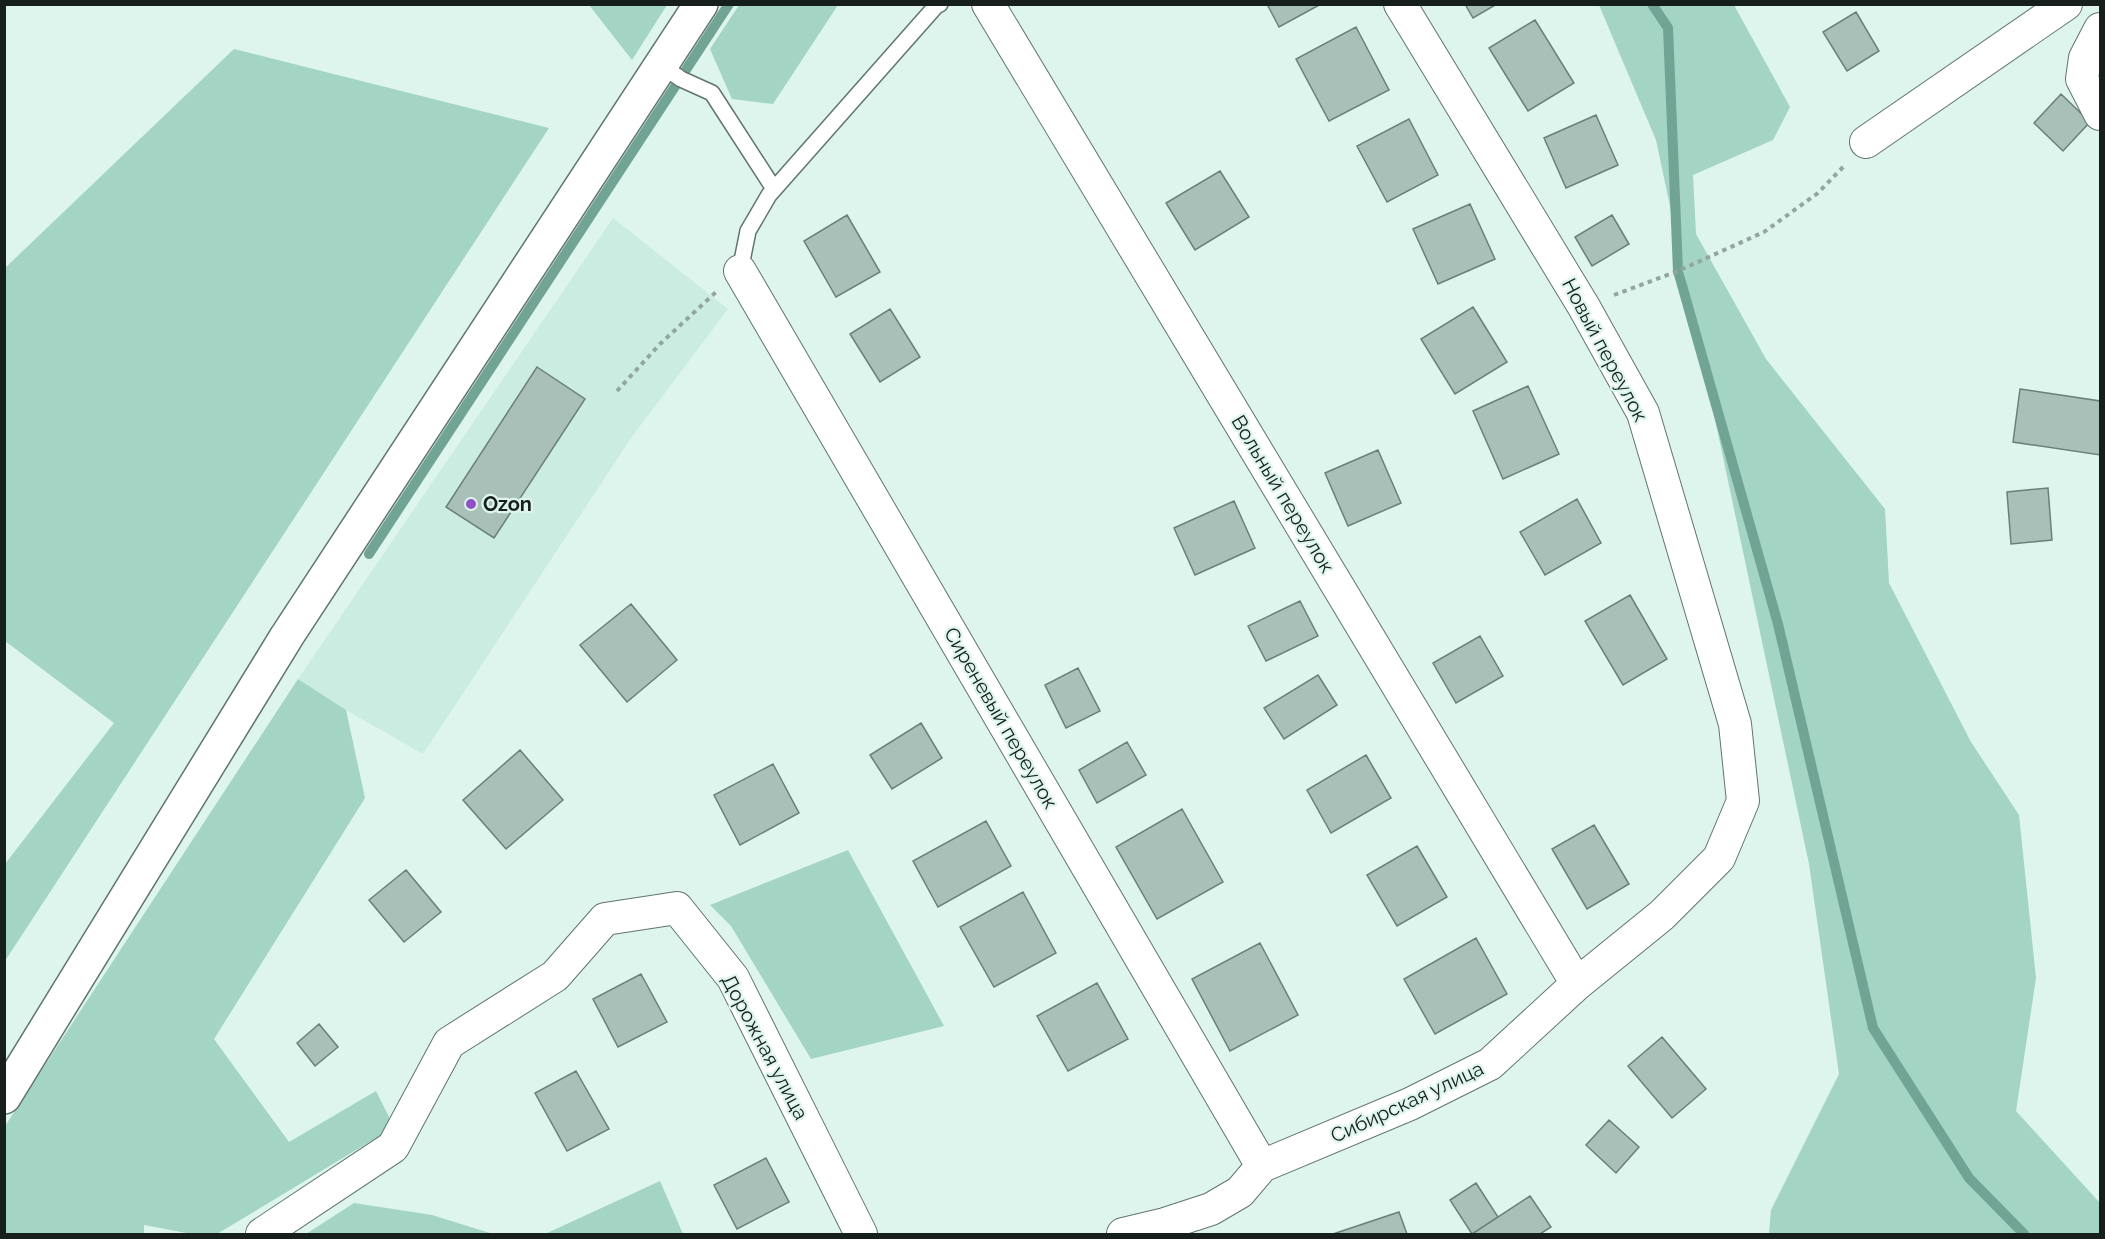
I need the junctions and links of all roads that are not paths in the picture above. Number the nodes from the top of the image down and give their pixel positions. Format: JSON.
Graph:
{"nodes":[{"id":1,"x":701,"y":4,"type":"edge"},
{"id":2,"x":940,"y":4,"type":"edge"},
{"id":3,"x":988,"y":4,"type":"edge"},
{"id":4,"x":1400,"y":4,"type":"edge"},
{"id":5,"x":2066,"y":4,"type":"edge"},
{"id":6,"x":2100,"y":29,"type":"edge"},
{"id":7,"x":661,"y":65,"type":"junction"},
{"id":8,"x":2100,"y":114,"type":"edge"},
{"id":9,"x":1866,"y":142,"type":"road end"},
{"id":10,"x":774,"y":189,"type":"junction"},
{"id":11,"x":740,"y":271,"type":"joint"},
{"id":12,"x":1743,"y":801,"type":"joint"},
{"id":13,"x":1577,"y":984,"type":"junction"},
{"id":14,"x":4,"y":1097,"type":"edge"},
{"id":15,"x":1262,"y":1166,"type":"junction"},
{"id":16,"x":1169,"y":1229,"type":"edge"},
{"id":17,"x":262,"y":1234,"type":"edge"},
{"id":18,"x":861,"y":1234,"type":"edge"},
{"id":19,"x":1123,"y":1234,"type":"edge"}],
"edges":[{"from":1,"to":7,"type":"main road"},
{"from":2,"to":10,"type":"lane"},
{"from":3,"to":13,"type":"street","name":"Вольный переулок"},
{"from":4,"to":12,"type":"street","name":"Новый переулок"},
{"from":5,"to":9,"type":"street"},
{"from":6,"to":8,"type":"street"},
{"from":7,"to":10,"type":"lane"},
{"from":7,"to":14,"type":"main road"},
{"from":10,"to":11,"type":"lane"},
{"from":11,"to":15,"type":"street","name":"Сиреневый переулок"},
{"from":12,"to":13,"type":"street","name":"Сибирская улица"},
{"from":13,"to":15,"type":"street","name":"Сибирская улица"},
{"from":15,"to":16,"type":"street","name":"Сибирская улица"},
{"from":16,"to":19,"type":"street","name":"Сибирская улица"},
{"from":17,"to":18,"type":"street","name":"Дорожная улица"}]}
